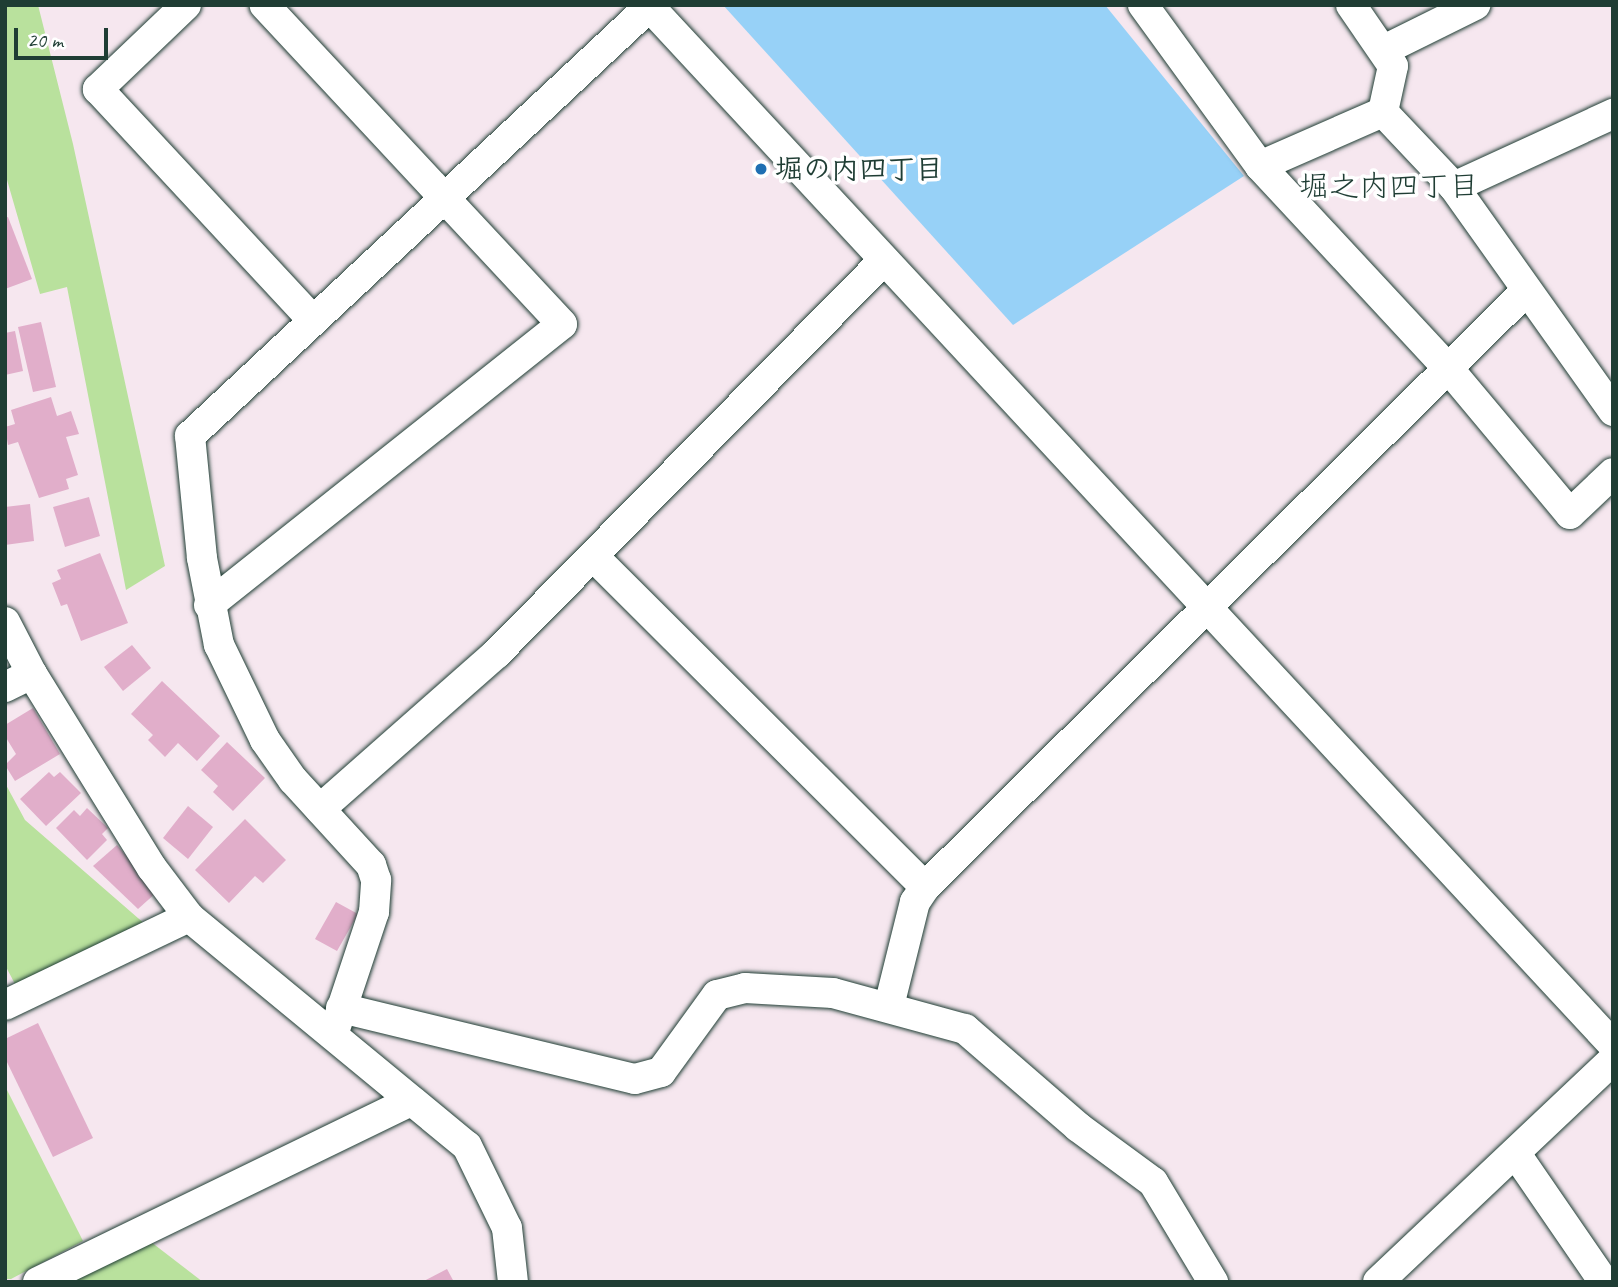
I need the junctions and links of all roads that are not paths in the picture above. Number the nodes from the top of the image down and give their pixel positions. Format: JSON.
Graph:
{"nodes":[{"id":1,"x":186,"y":5,"type":"edge"},
{"id":2,"x":265,"y":5,"type":"edge"},
{"id":3,"x":1143,"y":5,"type":"edge"},
{"id":4,"x":1351,"y":5,"type":"edge"},
{"id":5,"x":1475,"y":5,"type":"edge"},
{"id":6,"x":648,"y":6,"type":"edge"},
{"id":7,"x":1384,"y":50,"type":"junction"},
{"id":8,"x":1383,"y":112,"type":"junction"},
{"id":9,"x":1613,"y":114,"type":"edge"},
{"id":10,"x":1260,"y":166,"type":"junction"},
{"id":11,"x":1454,"y":187,"type":"junction"},
{"id":12,"x":444,"y":200,"type":"junction"},
{"id":13,"x":884,"y":260,"type":"junction"},
{"id":14,"x":1526,"y":291,"type":"junction"},
{"id":15,"x":313,"y":320,"type":"junction"},
{"id":16,"x":1448,"y":368,"type":"junction"},
{"id":17,"x":1613,"y":411,"type":"edge"},
{"id":18,"x":1613,"y":473,"type":"edge"},
{"id":19,"x":593,"y":556,"type":"junction"},
{"id":20,"x":209,"y":605,"type":"junction"},
{"id":21,"x":1209,"y":606,"type":"junction"},
{"id":22,"x":5,"y":622,"type":"edge"},
{"id":23,"x":32,"y":674,"type":"junction"},
{"id":24,"x":5,"y":687,"type":"edge"},
{"id":25,"x":320,"y":809,"type":"junction"},
{"id":26,"x":925,"y":887,"type":"junction"},
{"id":27,"x":189,"y":917,"type":"junction"},
{"id":28,"x":5,"y":1005,"type":"edge"},
{"id":29,"x":889,"y":1006,"type":"junction"},
{"id":30,"x":337,"y":1021,"type":"junction"},
{"id":31,"x":1613,"y":1045,"type":"edge"},
{"id":32,"x":1613,"y":1060,"type":"edge"},
{"id":33,"x":411,"y":1101,"type":"junction"},
{"id":34,"x":1516,"y":1154,"type":"junction"},
{"id":35,"x":37,"y":1282,"type":"edge"},
{"id":36,"x":513,"y":1282,"type":"edge"},
{"id":37,"x":1213,"y":1282,"type":"edge"},
{"id":38,"x":1378,"y":1282,"type":"edge"},
{"id":39,"x":1604,"y":1282,"type":"edge"}],
"edges":[{"from":1,"to":15,"type":"street"},
{"from":2,"to":12,"type":"street"},
{"from":3,"to":10,"type":"street"},
{"from":4,"to":7,"type":"street"},
{"from":5,"to":7,"type":"street"},
{"from":6,"to":12,"type":"street"},
{"from":6,"to":13,"type":"street"},
{"from":7,"to":8,"type":"street"},
{"from":8,"to":10,"type":"street"},
{"from":8,"to":11,"type":"street"},
{"from":9,"to":11,"type":"street"},
{"from":10,"to":16,"type":"street"},
{"from":11,"to":14,"type":"street"},
{"from":12,"to":15,"type":"street"},
{"from":12,"to":20,"type":"street"},
{"from":13,"to":19,"type":"street"},
{"from":13,"to":21,"type":"street"},
{"from":14,"to":16,"type":"street"},
{"from":14,"to":17,"type":"street"},
{"from":15,"to":20,"type":"street"},
{"from":16,"to":18,"type":"street"},
{"from":16,"to":21,"type":"street"},
{"from":19,"to":25,"type":"street"},
{"from":19,"to":26,"type":"street"},
{"from":20,"to":25,"type":"street"},
{"from":21,"to":26,"type":"street"},
{"from":21,"to":31,"type":"street"},
{"from":22,"to":23,"type":"street"},
{"from":23,"to":24,"type":"street"},
{"from":23,"to":27,"type":"street"},
{"from":25,"to":30,"type":"street"},
{"from":26,"to":29,"type":"street"},
{"from":27,"to":28,"type":"street"},
{"from":27,"to":30,"type":"street"},
{"from":29,"to":30,"type":"street"},
{"from":29,"to":37,"type":"street"},
{"from":30,"to":33,"type":"street"},
{"from":32,"to":34,"type":"street"},
{"from":33,"to":35,"type":"street"},
{"from":33,"to":36,"type":"street"},
{"from":34,"to":38,"type":"street"},
{"from":34,"to":39,"type":"street"}]}
